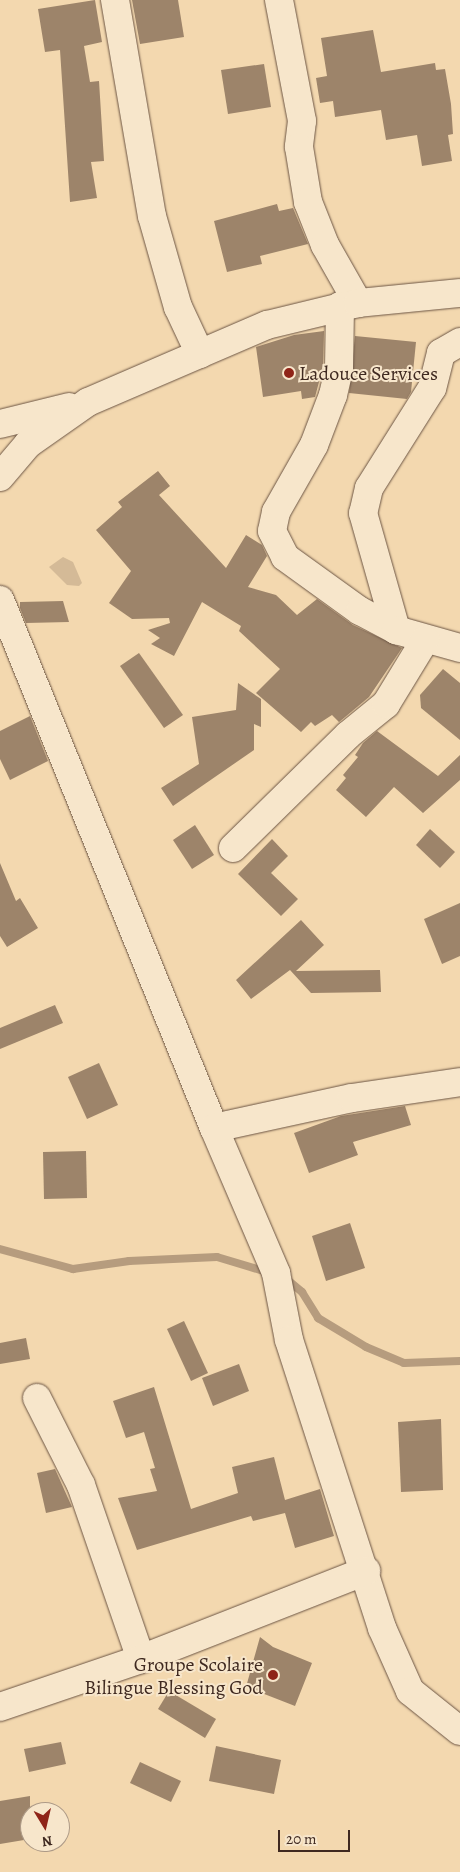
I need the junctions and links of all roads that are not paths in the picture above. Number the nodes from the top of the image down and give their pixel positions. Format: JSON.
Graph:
{"nodes":[{"id":1,"x":115,"y":0,"type":"edge"},
{"id":2,"x":279,"y":0,"type":"edge"},
{"id":3,"x":460,"y":293,"type":"edge"},
{"id":4,"x":349,"y":304,"type":"junction"},
{"id":5,"x":460,"y":342,"type":"edge"},
{"id":6,"x":200,"y":354,"type":"junction"},
{"id":7,"x":88,"y":402,"type":"junction"},
{"id":8,"x":0,"y":424,"type":"edge"},
{"id":9,"x":0,"y":477,"type":"edge"},
{"id":10,"x":0,"y":600,"type":"edge"},
{"id":11,"x":396,"y":630,"type":"junction"},
{"id":12,"x":425,"y":640,"type":"junction"},
{"id":13,"x":460,"y":648,"type":"edge"},
{"id":14,"x":233,"y":848,"type":"dead end"},
{"id":15,"x":460,"y":1082,"type":"edge"},
{"id":16,"x":214,"y":1128,"type":"junction"},
{"id":17,"x":37,"y":1398,"type":"dead end"},
{"id":18,"x":366,"y":1570,"type":"junction"},
{"id":19,"x":140,"y":1659,"type":"junction"},
{"id":20,"x":0,"y":1707,"type":"edge"},
{"id":21,"x":460,"y":1731,"type":"edge"}],
"edges":[{"from":1,"to":6,"type":"street"},
{"from":2,"to":4,"type":"street"},
{"from":3,"to":4,"type":"street"},
{"from":4,"to":6,"type":"street"},
{"from":4,"to":11,"type":"street"},
{"from":5,"to":11,"type":"street"},
{"from":6,"to":7,"type":"street"},
{"from":7,"to":8,"type":"street"},
{"from":7,"to":9,"type":"street"},
{"from":10,"to":16,"type":"street"},
{"from":11,"to":12,"type":"street"},
{"from":12,"to":13,"type":"street"},
{"from":12,"to":14,"type":"street"},
{"from":15,"to":16,"type":"street"},
{"from":16,"to":18,"type":"street"},
{"from":17,"to":19,"type":"street"},
{"from":18,"to":19,"type":"street"},
{"from":18,"to":21,"type":"street"},
{"from":19,"to":20,"type":"street"}]}
